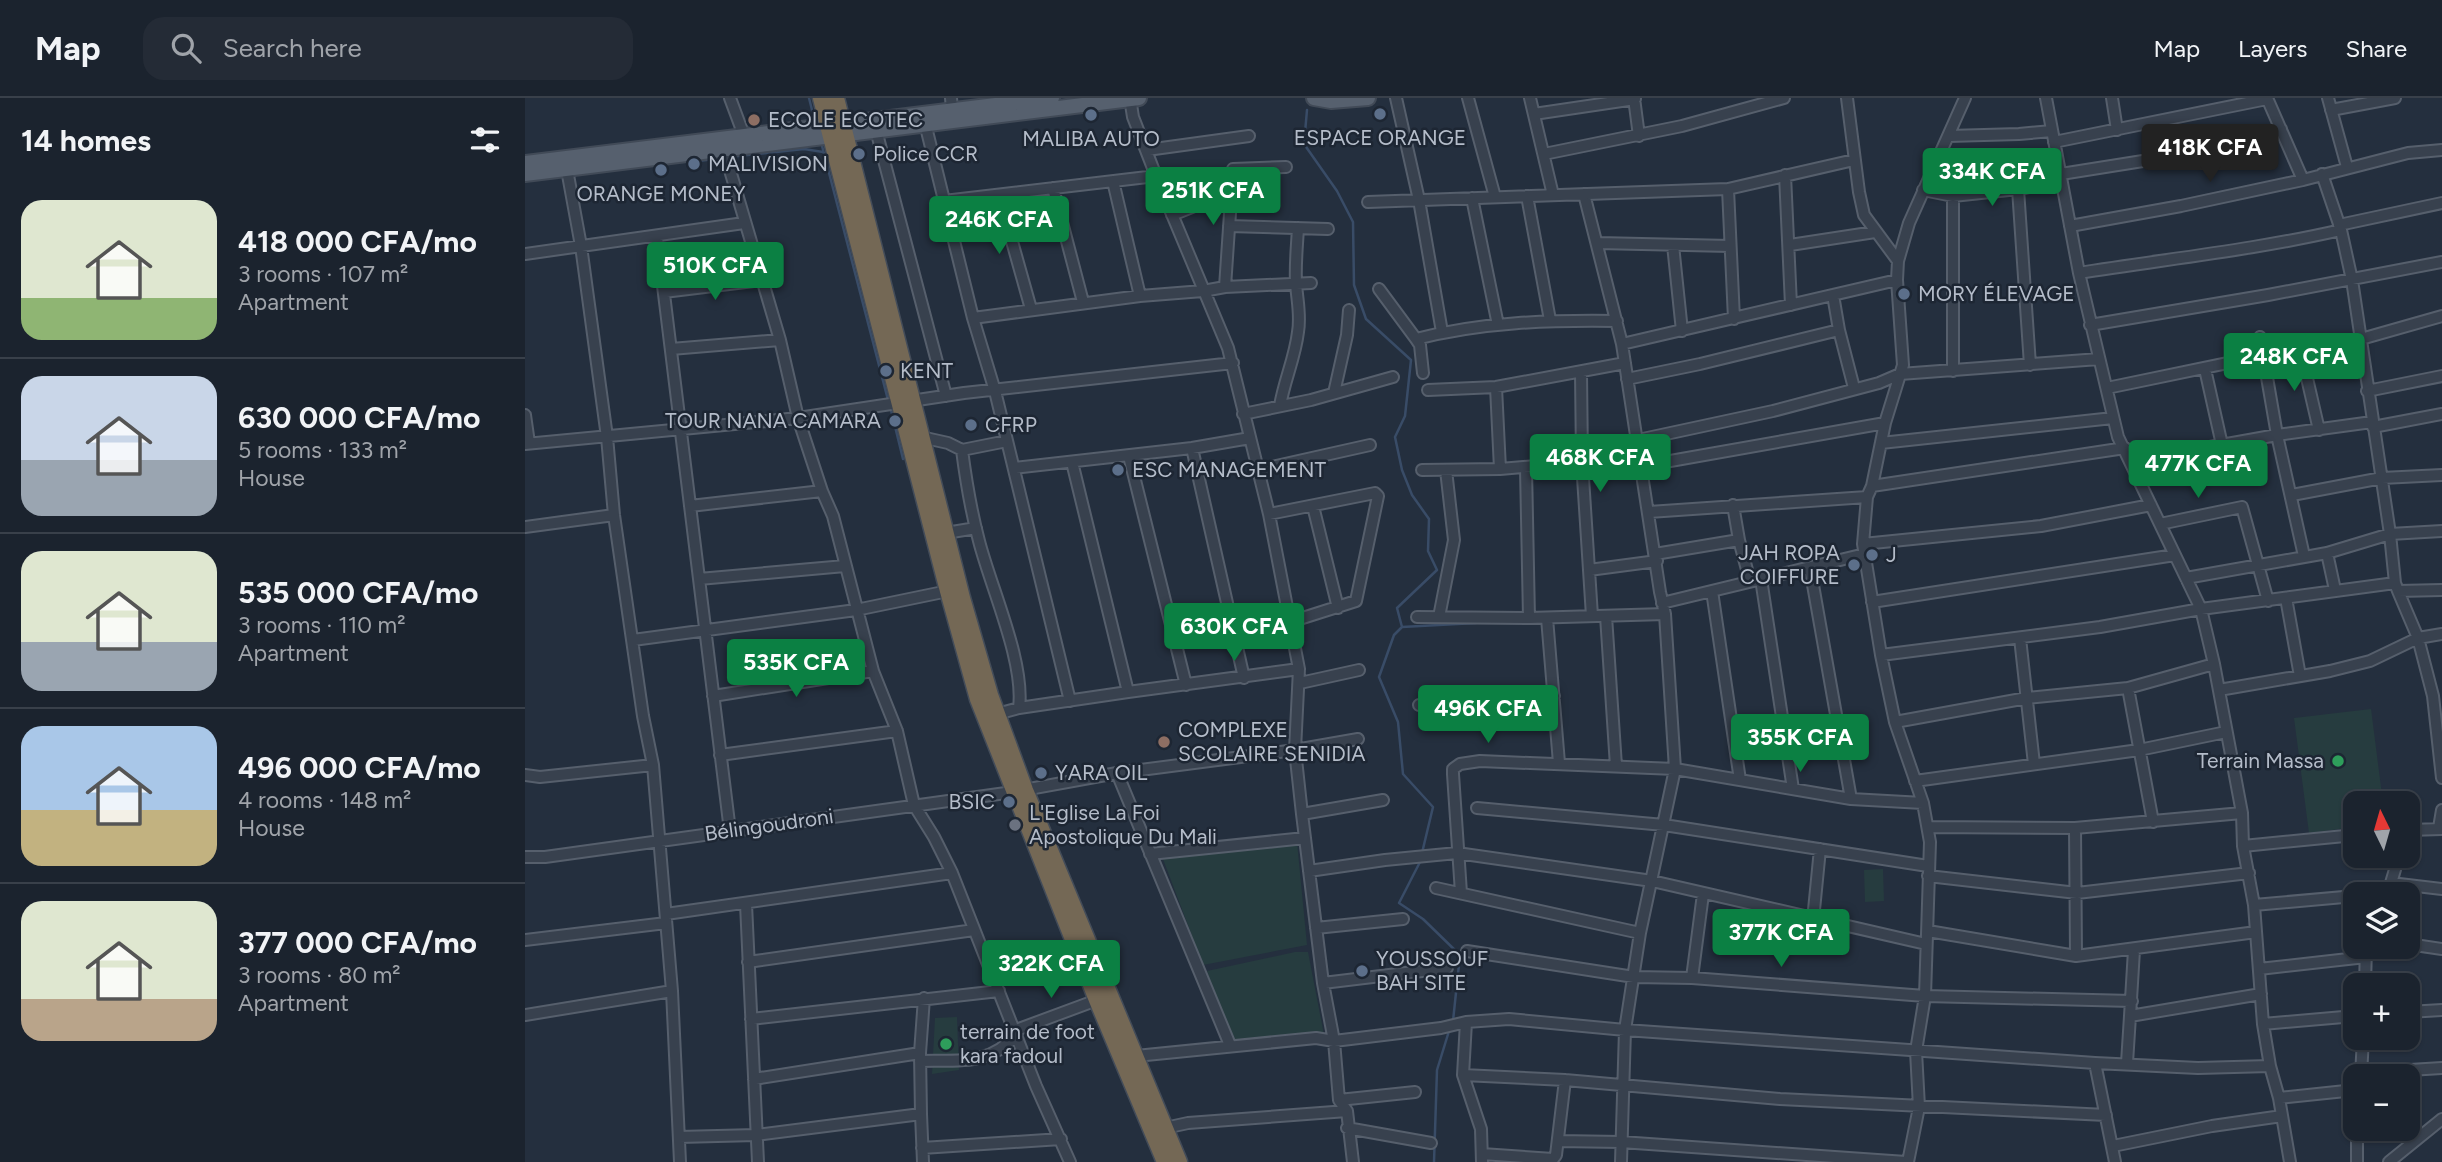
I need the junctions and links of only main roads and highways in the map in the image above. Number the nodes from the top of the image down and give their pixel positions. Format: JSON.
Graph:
{"nodes":[{"id":1,"x":821,"y":98,"type":"edge"},
{"id":2,"x":836,"y":98,"type":"edge"},
{"id":3,"x":1052,"y":98,"type":"edge"},
{"id":4,"x":1133,"y":98,"type":"edge"},
{"id":5,"x":1314,"y":98,"type":"edge"},
{"id":6,"x":1368,"y":98,"type":"edge"},
{"id":7,"x":952,"y":104,"type":"edge"},
{"id":8,"x":837,"y":130,"type":"junction"},
{"id":9,"x":525,"y":162,"type":"edge"},
{"id":10,"x":906,"y":402,"type":"junction"},
{"id":11,"x":1019,"y":791,"type":"junction"},
{"id":12,"x":1165,"y":1162,"type":"edge"},
{"id":13,"x":1179,"y":1162,"type":"edge"}],
"edges":[{"from":1,"to":8,"type":"highway"},
{"from":2,"to":8,"type":"highway"},
{"from":3,"to":7,"type":"main road"},
{"from":4,"to":8,"type":"main road"},
{"from":5,"to":6,"type":"main road"},
{"from":7,"to":8,"type":"main road"},
{"from":8,"to":9,"type":"main road"},
{"from":8,"to":10,"type":"highway"},
{"from":10,"to":11,"type":"highway"},
{"from":10,"to":11,"type":"highway"},
{"from":11,"to":12,"type":"highway"},
{"from":11,"to":13,"type":"highway"}]}
